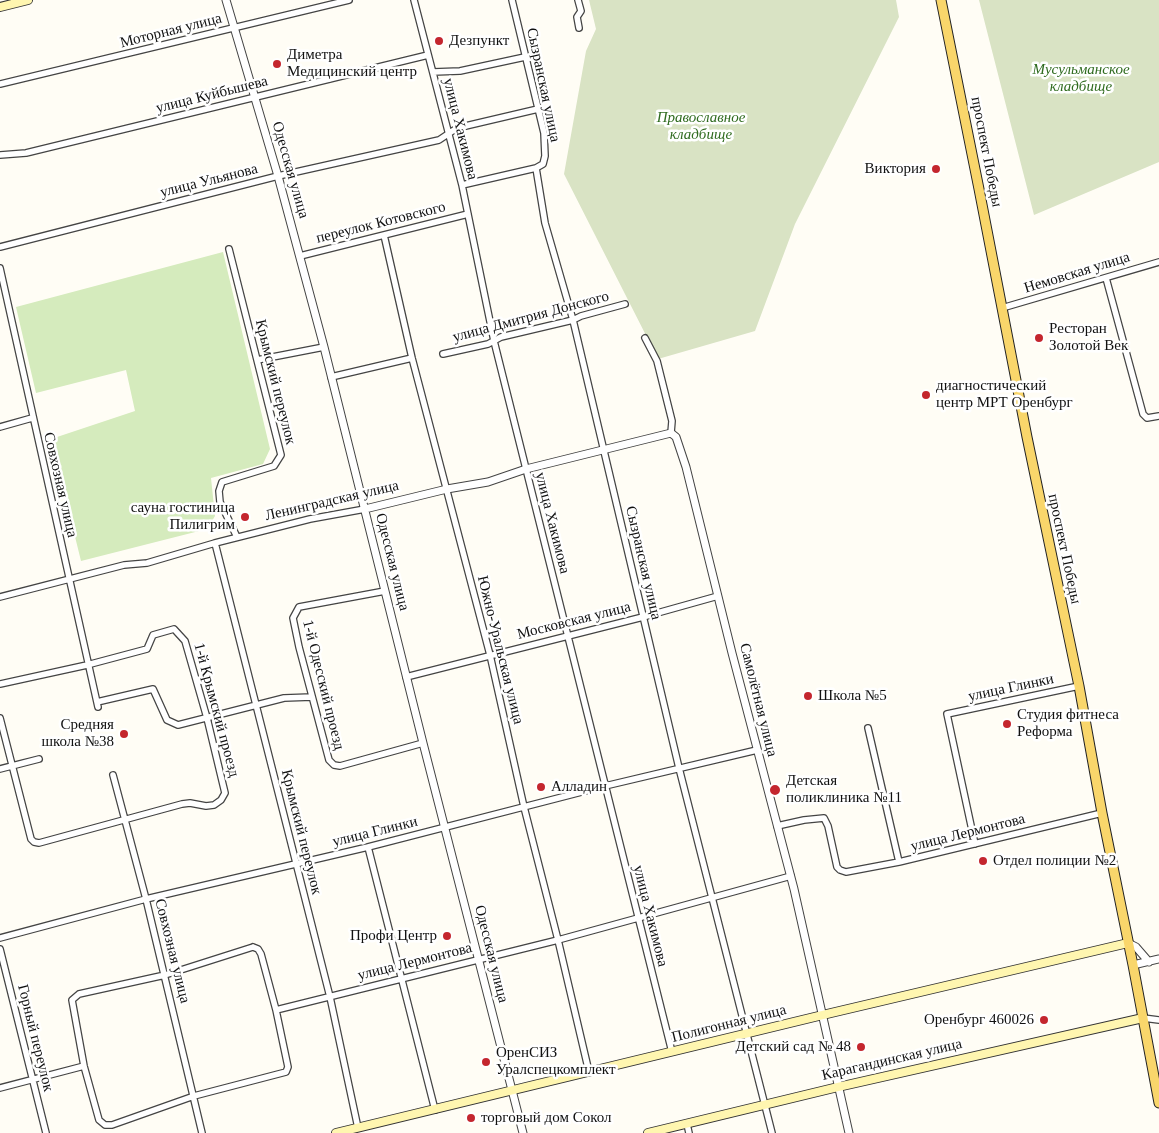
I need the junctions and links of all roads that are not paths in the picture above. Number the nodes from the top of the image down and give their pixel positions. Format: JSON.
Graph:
{"nodes":[{"id":1,"x":28,"y":0,"type":"edge"},
{"id":2,"x":226,"y":0,"type":"edge"},
{"id":3,"x":349,"y":0,"type":"edge"},
{"id":4,"x":414,"y":0,"type":"edge"},
{"id":5,"x":512,"y":0,"type":"edge"},
{"id":6,"x":578,"y":0,"type":"edge"},
{"id":7,"x":941,"y":0,"type":"edge"},
{"id":8,"x":0,"y":7,"type":"edge"},
{"id":9,"x":234,"y":28,"type":"junction"},
{"id":10,"x":579,"y":28,"type":"dead end"},
{"id":11,"x":428,"y":55,"type":"junction"},
{"id":12,"x":525,"y":57,"type":"junction"},
{"id":13,"x":433,"y":72,"type":"junction"},
{"id":14,"x":0,"y":84,"type":"edge"},
{"id":15,"x":254,"y":98,"type":"junction"},
{"id":16,"x":538,"y":108,"type":"junction"},
{"id":17,"x":449,"y":134,"type":"junction"},
{"id":18,"x":0,"y":155,"type":"edge"},
{"id":19,"x":536,"y":168,"type":"junction"},
{"id":20,"x":278,"y":176,"type":"junction"},
{"id":21,"x":462,"y":185,"type":"junction"},
{"id":22,"x":468,"y":214,"type":"junction"},
{"id":23,"x":384,"y":235,"type":"junction"},
{"id":24,"x":0,"y":247,"type":"edge"},
{"id":25,"x":229,"y":250,"type":"dead end"},
{"id":26,"x":300,"y":256,"type":"junction"},
{"id":27,"x":1159,"y":262,"type":"edge"},
{"id":28,"x":0,"y":268,"type":"edge"},
{"id":29,"x":1106,"y":278,"type":"junction"},
{"id":30,"x":625,"y":304,"type":"dead end"},
{"id":31,"x":1002,"y":308,"type":"junction"},
{"id":32,"x":573,"y":320,"type":"junction"},
{"id":33,"x":645,"y":338,"type":"dead end"},
{"id":34,"x":494,"y":341,"type":"junction"},
{"id":35,"x":324,"y":347,"type":"junction"},
{"id":36,"x":443,"y":354,"type":"dead end"},
{"id":37,"x":412,"y":358,"type":"junction"},
{"id":38,"x":257,"y":360,"type":"junction"},
{"id":39,"x":331,"y":377,"type":"junction"},
{"id":40,"x":1159,"y":416,"type":"edge"},
{"id":41,"x":32,"y":418,"type":"junction"},
{"id":42,"x":0,"y":427,"type":"edge"},
{"id":43,"x":671,"y":433,"type":"junction"},
{"id":44,"x":602,"y":449,"type":"junction"},
{"id":45,"x":526,"y":469,"type":"junction"},
{"id":46,"x":447,"y":489,"type":"junction"},
{"id":47,"x":365,"y":509,"type":"junction"},
{"id":48,"x":237,"y":537,"type":"junction"},
{"id":49,"x":215,"y":543,"type":"junction"},
{"id":50,"x":69,"y":580,"type":"junction"},
{"id":51,"x":385,"y":591,"type":"junction"},
{"id":52,"x":0,"y":596,"type":"edge"},
{"id":53,"x":718,"y":596,"type":"junction"},
{"id":54,"x":643,"y":617,"type":"junction"},
{"id":55,"x":567,"y":636,"type":"junction"},
{"id":56,"x":490,"y":655,"type":"junction"},
{"id":57,"x":87,"y":665,"type":"junction"},
{"id":58,"x":406,"y":677,"type":"junction"},
{"id":59,"x":0,"y":684,"type":"edge"},
{"id":60,"x":1079,"y":686,"type":"junction"},
{"id":61,"x":312,"y":697,"type":"junction"},
{"id":62,"x":257,"y":705,"type":"junction"},
{"id":63,"x":0,"y":718,"type":"edge"},
{"id":64,"x":207,"y":718,"type":"junction"},
{"id":65,"x":868,"y":728,"type":"dead end"},
{"id":66,"x":423,"y":744,"type":"junction"},
{"id":67,"x":757,"y":750,"type":"junction"},
{"id":68,"x":39,"y":760,"type":"dead end"},
{"id":69,"x":12,"y":766,"type":"junction"},
{"id":70,"x":679,"y":768,"type":"junction"},
{"id":71,"x":0,"y":770,"type":"edge"},
{"id":72,"x":114,"y":776,"type":"dead end"},
{"id":73,"x":605,"y":786,"type":"junction"},
{"id":74,"x":524,"y":807,"type":"junction"},
{"id":75,"x":1102,"y":813,"type":"junction"},
{"id":76,"x":125,"y":819,"type":"junction"},
{"id":77,"x":777,"y":826,"type":"junction"},
{"id":78,"x":445,"y":828,"type":"junction"},
{"id":79,"x":975,"y":844,"type":"junction"},
{"id":80,"x":368,"y":847,"type":"junction"},
{"id":81,"x":899,"y":862,"type":"junction"},
{"id":82,"x":295,"y":864,"type":"junction"},
{"id":83,"x":791,"y":876,"type":"junction"},
{"id":84,"x":713,"y":898,"type":"junction"},
{"id":85,"x":146,"y":899,"type":"junction"},
{"id":86,"x":638,"y":919,"type":"junction"},
{"id":87,"x":0,"y":938,"type":"edge"},
{"id":88,"x":558,"y":940,"type":"junction"},
{"id":89,"x":1128,"y":943,"type":"junction"},
{"id":90,"x":0,"y":949,"type":"edge"},
{"id":91,"x":1159,"y":959,"type":"edge"},
{"id":92,"x":479,"y":960,"type":"junction"},
{"id":93,"x":1149,"y":962,"type":"junction"},
{"id":94,"x":1133,"y":965,"type":"junction"},
{"id":95,"x":165,"y":975,"type":"junction"},
{"id":96,"x":401,"y":978,"type":"junction"},
{"id":97,"x":330,"y":996,"type":"junction"},
{"id":98,"x":276,"y":1010,"type":"junction"},
{"id":99,"x":823,"y":1015,"type":"junction"},
{"id":100,"x":1143,"y":1018,"type":"junction"},
{"id":101,"x":1159,"y":1020,"type":"edge"},
{"id":102,"x":747,"y":1033,"type":"junction"},
{"id":103,"x":672,"y":1052,"type":"junction"},
{"id":104,"x":84,"y":1066,"type":"junction"},
{"id":105,"x":589,"y":1072,"type":"junction"},
{"id":106,"x":32,"y":1079,"type":"junction"},
{"id":107,"x":838,"y":1087,"type":"junction"},
{"id":108,"x":0,"y":1088,"type":"edge"},
{"id":109,"x":512,"y":1090,"type":"junction"},
{"id":110,"x":194,"y":1096,"type":"junction"},
{"id":111,"x":1159,"y":1103,"type":"edge"},
{"id":112,"x":765,"y":1105,"type":"junction"},
{"id":113,"x":435,"y":1110,"type":"junction"},
{"id":114,"x":687,"y":1124,"type":"junction"},
{"id":115,"x":358,"y":1128,"type":"junction"},
{"id":116,"x":46,"y":1133,"type":"edge"},
{"id":117,"x":202,"y":1133,"type":"edge"},
{"id":118,"x":336,"y":1133,"type":"edge"},
{"id":119,"x":523,"y":1133,"type":"edge"},
{"id":120,"x":648,"y":1133,"type":"edge"},
{"id":121,"x":689,"y":1133,"type":"edge"},
{"id":122,"x":772,"y":1133,"type":"edge"},
{"id":123,"x":849,"y":1133,"type":"edge"}],
"edges":[{"from":1,"to":8,"type":"main road"},
{"from":2,"to":9,"type":"street","name":"Одесская улица"},
{"from":3,"to":9,"type":"street","name":"Моторная улица"},
{"from":4,"to":11,"type":"street","name":"улица Хакимова"},
{"from":5,"to":12,"type":"street","name":"Сызранская улица"},
{"from":6,"to":10,"type":"street"},
{"from":7,"to":31,"type":"main road","name":"проспект Победы"},
{"from":9,"to":14,"type":"street","name":"Моторная улица"},
{"from":9,"to":15,"type":"street","name":"Одесская улица"},
{"from":11,"to":13,"type":"street","name":"улица Хакимова"},
{"from":11,"to":15,"type":"street","name":"улица Куйбышева"},
{"from":12,"to":13,"type":"street"},
{"from":12,"to":16,"type":"street","name":"Сызранская улица"},
{"from":13,"to":17,"type":"street","name":"улица Хакимова"},
{"from":15,"to":18,"type":"street","name":"улица Куйбышева"},
{"from":15,"to":20,"type":"street","name":"Одесская улица"},
{"from":16,"to":17,"type":"street","name":"улица Ульянова"},
{"from":16,"to":19,"type":"street","name":"Сызранская улица"},
{"from":17,"to":20,"type":"street","name":"улица Ульянова"},
{"from":17,"to":21,"type":"street","name":"улица Хакимова"},
{"from":19,"to":21,"type":"street"},
{"from":19,"to":32,"type":"street","name":"Сызранская улица"},
{"from":20,"to":24,"type":"street","name":"улица Ульянова"},
{"from":20,"to":26,"type":"street","name":"Одесская улица"},
{"from":21,"to":22,"type":"street","name":"улица Хакимова"},
{"from":22,"to":23,"type":"street","name":"переулок Котовского"},
{"from":22,"to":34,"type":"street","name":"улица Хакимова"},
{"from":23,"to":26,"type":"street","name":"переулок Котовского"},
{"from":23,"to":37,"type":"street","name":"Южно-Уральская улица"},
{"from":25,"to":38,"type":"street","name":"Крымский переулок"},
{"from":26,"to":35,"type":"street","name":"Одесская улица"},
{"from":27,"to":29,"type":"street","name":"Немовская улица"},
{"from":28,"to":41,"type":"street","name":"Совхозная улица"},
{"from":29,"to":31,"type":"street","name":"Немовская улица"},
{"from":29,"to":40,"type":"street"},
{"from":30,"to":32,"type":"street","name":"улица Дмитрия Донского"},
{"from":31,"to":60,"type":"main road","name":"проспект Победы"},
{"from":32,"to":34,"type":"street","name":"улица Дмитрия Донского"},
{"from":32,"to":44,"type":"street","name":"Сызранская улица"},
{"from":33,"to":43,"type":"street","name":"Самолётная улица"},
{"from":34,"to":36,"type":"street","name":"улица Дмитрия Донского"},
{"from":34,"to":45,"type":"street","name":"улица Хакимова"},
{"from":35,"to":38,"type":"street"},
{"from":35,"to":39,"type":"street","name":"Одесская улица"},
{"from":37,"to":39,"type":"street"},
{"from":37,"to":46,"type":"street","name":"Южно-Уральская улица"},
{"from":38,"to":48,"type":"street","name":"Крымский переулок"},
{"from":39,"to":47,"type":"street","name":"Одесская улица"},
{"from":41,"to":42,"type":"street"},
{"from":41,"to":50,"type":"street","name":"Совхозная улица"},
{"from":43,"to":44,"type":"street","name":"Ленинградская улица"},
{"from":43,"to":53,"type":"street","name":"Самолётная улица"},
{"from":44,"to":45,"type":"street","name":"Ленинградская улица"},
{"from":44,"to":54,"type":"street","name":"Сызранская улица"},
{"from":45,"to":46,"type":"street","name":"Ленинградская улица"},
{"from":45,"to":55,"type":"street","name":"улица Хакимова"},
{"from":46,"to":47,"type":"street","name":"Ленинградская улица"},
{"from":46,"to":56,"type":"street","name":"Южно-Уральская улица"},
{"from":47,"to":48,"type":"street","name":"Ленинградская улица"},
{"from":47,"to":51,"type":"street","name":"Одесская улица"},
{"from":48,"to":49,"type":"street","name":"Ленинградская улица"},
{"from":49,"to":50,"type":"street","name":"Ленинградская улица"},
{"from":49,"to":62,"type":"street","name":"Крымский переулок"},
{"from":50,"to":52,"type":"street","name":"Ленинградская улица"},
{"from":50,"to":57,"type":"street","name":"Совхозная улица"},
{"from":51,"to":58,"type":"street","name":"Одесская улица"},
{"from":51,"to":61,"type":"street","name":"1-й Одесский проезд"},
{"from":53,"to":54,"type":"street","name":"Московская улица"},
{"from":53,"to":67,"type":"street","name":"Самолётная улица"},
{"from":54,"to":55,"type":"street","name":"Московская улица"},
{"from":54,"to":70,"type":"street","name":"Сызранская улица"},
{"from":55,"to":56,"type":"street","name":"Московская улица"},
{"from":55,"to":73,"type":"street","name":"улица Хакимова"},
{"from":56,"to":58,"type":"street","name":"Московская улица"},
{"from":56,"to":74,"type":"street","name":"Южно-Уральская улица"},
{"from":57,"to":59,"type":"street"},
{"from":57,"to":64,"type":"street","name":"Совхозная улица"},
{"from":57,"to":64,"type":"street","name":"1-й Крымский проезд"},
{"from":58,"to":66,"type":"street","name":"Одесская улица"},
{"from":60,"to":75,"type":"main road","name":"проспект Победы"},
{"from":60,"to":79,"type":"street","name":"улица Глинки"},
{"from":61,"to":62,"type":"street"},
{"from":61,"to":66,"type":"street","name":"1-й Одесский проезд"},
{"from":62,"to":64,"type":"street"},
{"from":62,"to":82,"type":"street","name":"Крымский переулок"},
{"from":63,"to":69,"type":"street"},
{"from":64,"to":76,"type":"street","name":"1-й Крымский проезд"},
{"from":65,"to":81,"type":"street"},
{"from":66,"to":78,"type":"street","name":"Одесская улица"},
{"from":67,"to":70,"type":"street","name":"улица Глинки"},
{"from":67,"to":77,"type":"street","name":"Самолётная улица"},
{"from":68,"to":69,"type":"street"},
{"from":69,"to":71,"type":"street"},
{"from":69,"to":76,"type":"street","name":"1-й Крымский проезд"},
{"from":70,"to":73,"type":"street","name":"улица Глинки"},
{"from":70,"to":84,"type":"street","name":"Сызранская улица"},
{"from":72,"to":76,"type":"street","name":"Совхозная улица"},
{"from":73,"to":74,"type":"street","name":"улица Глинки"},
{"from":73,"to":86,"type":"street","name":"улица Хакимова"},
{"from":74,"to":78,"type":"street","name":"улица Глинки"},
{"from":74,"to":88,"type":"street","name":"Южно-Уральская улица"},
{"from":75,"to":79,"type":"street","name":"улица Лермонтова"},
{"from":75,"to":89,"type":"main road","name":"проспект Победы"},
{"from":76,"to":85,"type":"street","name":"Совхозная улица"},
{"from":77,"to":81,"type":"street","name":"улица Лермонтова"},
{"from":77,"to":83,"type":"street","name":"Самолётная улица"},
{"from":78,"to":80,"type":"street","name":"улица Глинки"},
{"from":78,"to":92,"type":"street","name":"Одесская улица"},
{"from":79,"to":81,"type":"street","name":"улица Лермонтова"},
{"from":80,"to":82,"type":"street","name":"улица Глинки"},
{"from":80,"to":96,"type":"street"},
{"from":82,"to":85,"type":"street","name":"улица Глинки"},
{"from":82,"to":97,"type":"street","name":"Крымский переулок"},
{"from":83,"to":84,"type":"street","name":"улица Лермонтова"},
{"from":83,"to":99,"type":"street","name":"Самолётная улица"},
{"from":84,"to":86,"type":"street","name":"улица Лермонтова"},
{"from":84,"to":102,"type":"street","name":"Сызранская улица"},
{"from":85,"to":87,"type":"street","name":"улица Глинки"},
{"from":85,"to":95,"type":"street","name":"Совхозная улица"},
{"from":86,"to":88,"type":"street","name":"улица Лермонтова"},
{"from":86,"to":103,"type":"street","name":"улица Хакимова"},
{"from":88,"to":92,"type":"street","name":"улица Лермонтова"},
{"from":88,"to":105,"type":"street","name":"Южно-Уральская улица"},
{"from":89,"to":93,"type":"street"},
{"from":89,"to":94,"type":"main road","name":"проспект Победы"},
{"from":89,"to":99,"type":"main road","name":"Полигонная улица"},
{"from":90,"to":106,"type":"street","name":"Горный переулок"},
{"from":91,"to":93,"type":"street"},
{"from":92,"to":96,"type":"street","name":"улица Лермонтова"},
{"from":92,"to":109,"type":"street","name":"Одесская улица"},
{"from":93,"to":94,"type":"street"},
{"from":94,"to":100,"type":"main road","name":"проспект Победы"},
{"from":95,"to":98,"type":"street"},
{"from":95,"to":104,"type":"street"},
{"from":95,"to":110,"type":"street","name":"Совхозная улица"},
{"from":96,"to":97,"type":"street","name":"улица Лермонтова"},
{"from":96,"to":113,"type":"street"},
{"from":97,"to":98,"type":"street","name":"улица Лермонтова"},
{"from":97,"to":115,"type":"street","name":"Крымский переулок"},
{"from":98,"to":110,"type":"street"},
{"from":99,"to":102,"type":"main road","name":"Полигонная улица"},
{"from":99,"to":107,"type":"street","name":"Самолётная улица"},
{"from":100,"to":101,"type":"street"},
{"from":100,"to":107,"type":"main road","name":"Карагандинская улица"},
{"from":100,"to":111,"type":"main road","name":"проспект Победы"},
{"from":102,"to":103,"type":"main road","name":"Полигонная улица"},
{"from":102,"to":112,"type":"street","name":"Сызранская улица"},
{"from":103,"to":105,"type":"main road","name":"Полигонная улица"},
{"from":104,"to":106,"type":"street"},
{"from":104,"to":110,"type":"street"},
{"from":105,"to":109,"type":"main road","name":"Полигонная улица"},
{"from":106,"to":108,"type":"street"},
{"from":106,"to":116,"type":"street","name":"Горный переулок"},
{"from":107,"to":112,"type":"main road","name":"Карагандинская улица"},
{"from":107,"to":123,"type":"street","name":"Самолётная улица"},
{"from":109,"to":113,"type":"main road","name":"Полигонная улица"},
{"from":109,"to":119,"type":"street","name":"Одесская улица"},
{"from":110,"to":117,"type":"street","name":"Совхозная улица"},
{"from":112,"to":114,"type":"main road","name":"Карагандинская улица"},
{"from":112,"to":122,"type":"street","name":"Сызранская улица"},
{"from":113,"to":115,"type":"main road","name":"Полигонная улица"},
{"from":114,"to":120,"type":"main road","name":"Карагандинская улица"},
{"from":114,"to":121,"type":"street"},
{"from":115,"to":118,"type":"main road","name":"Полигонная улица"}]}
